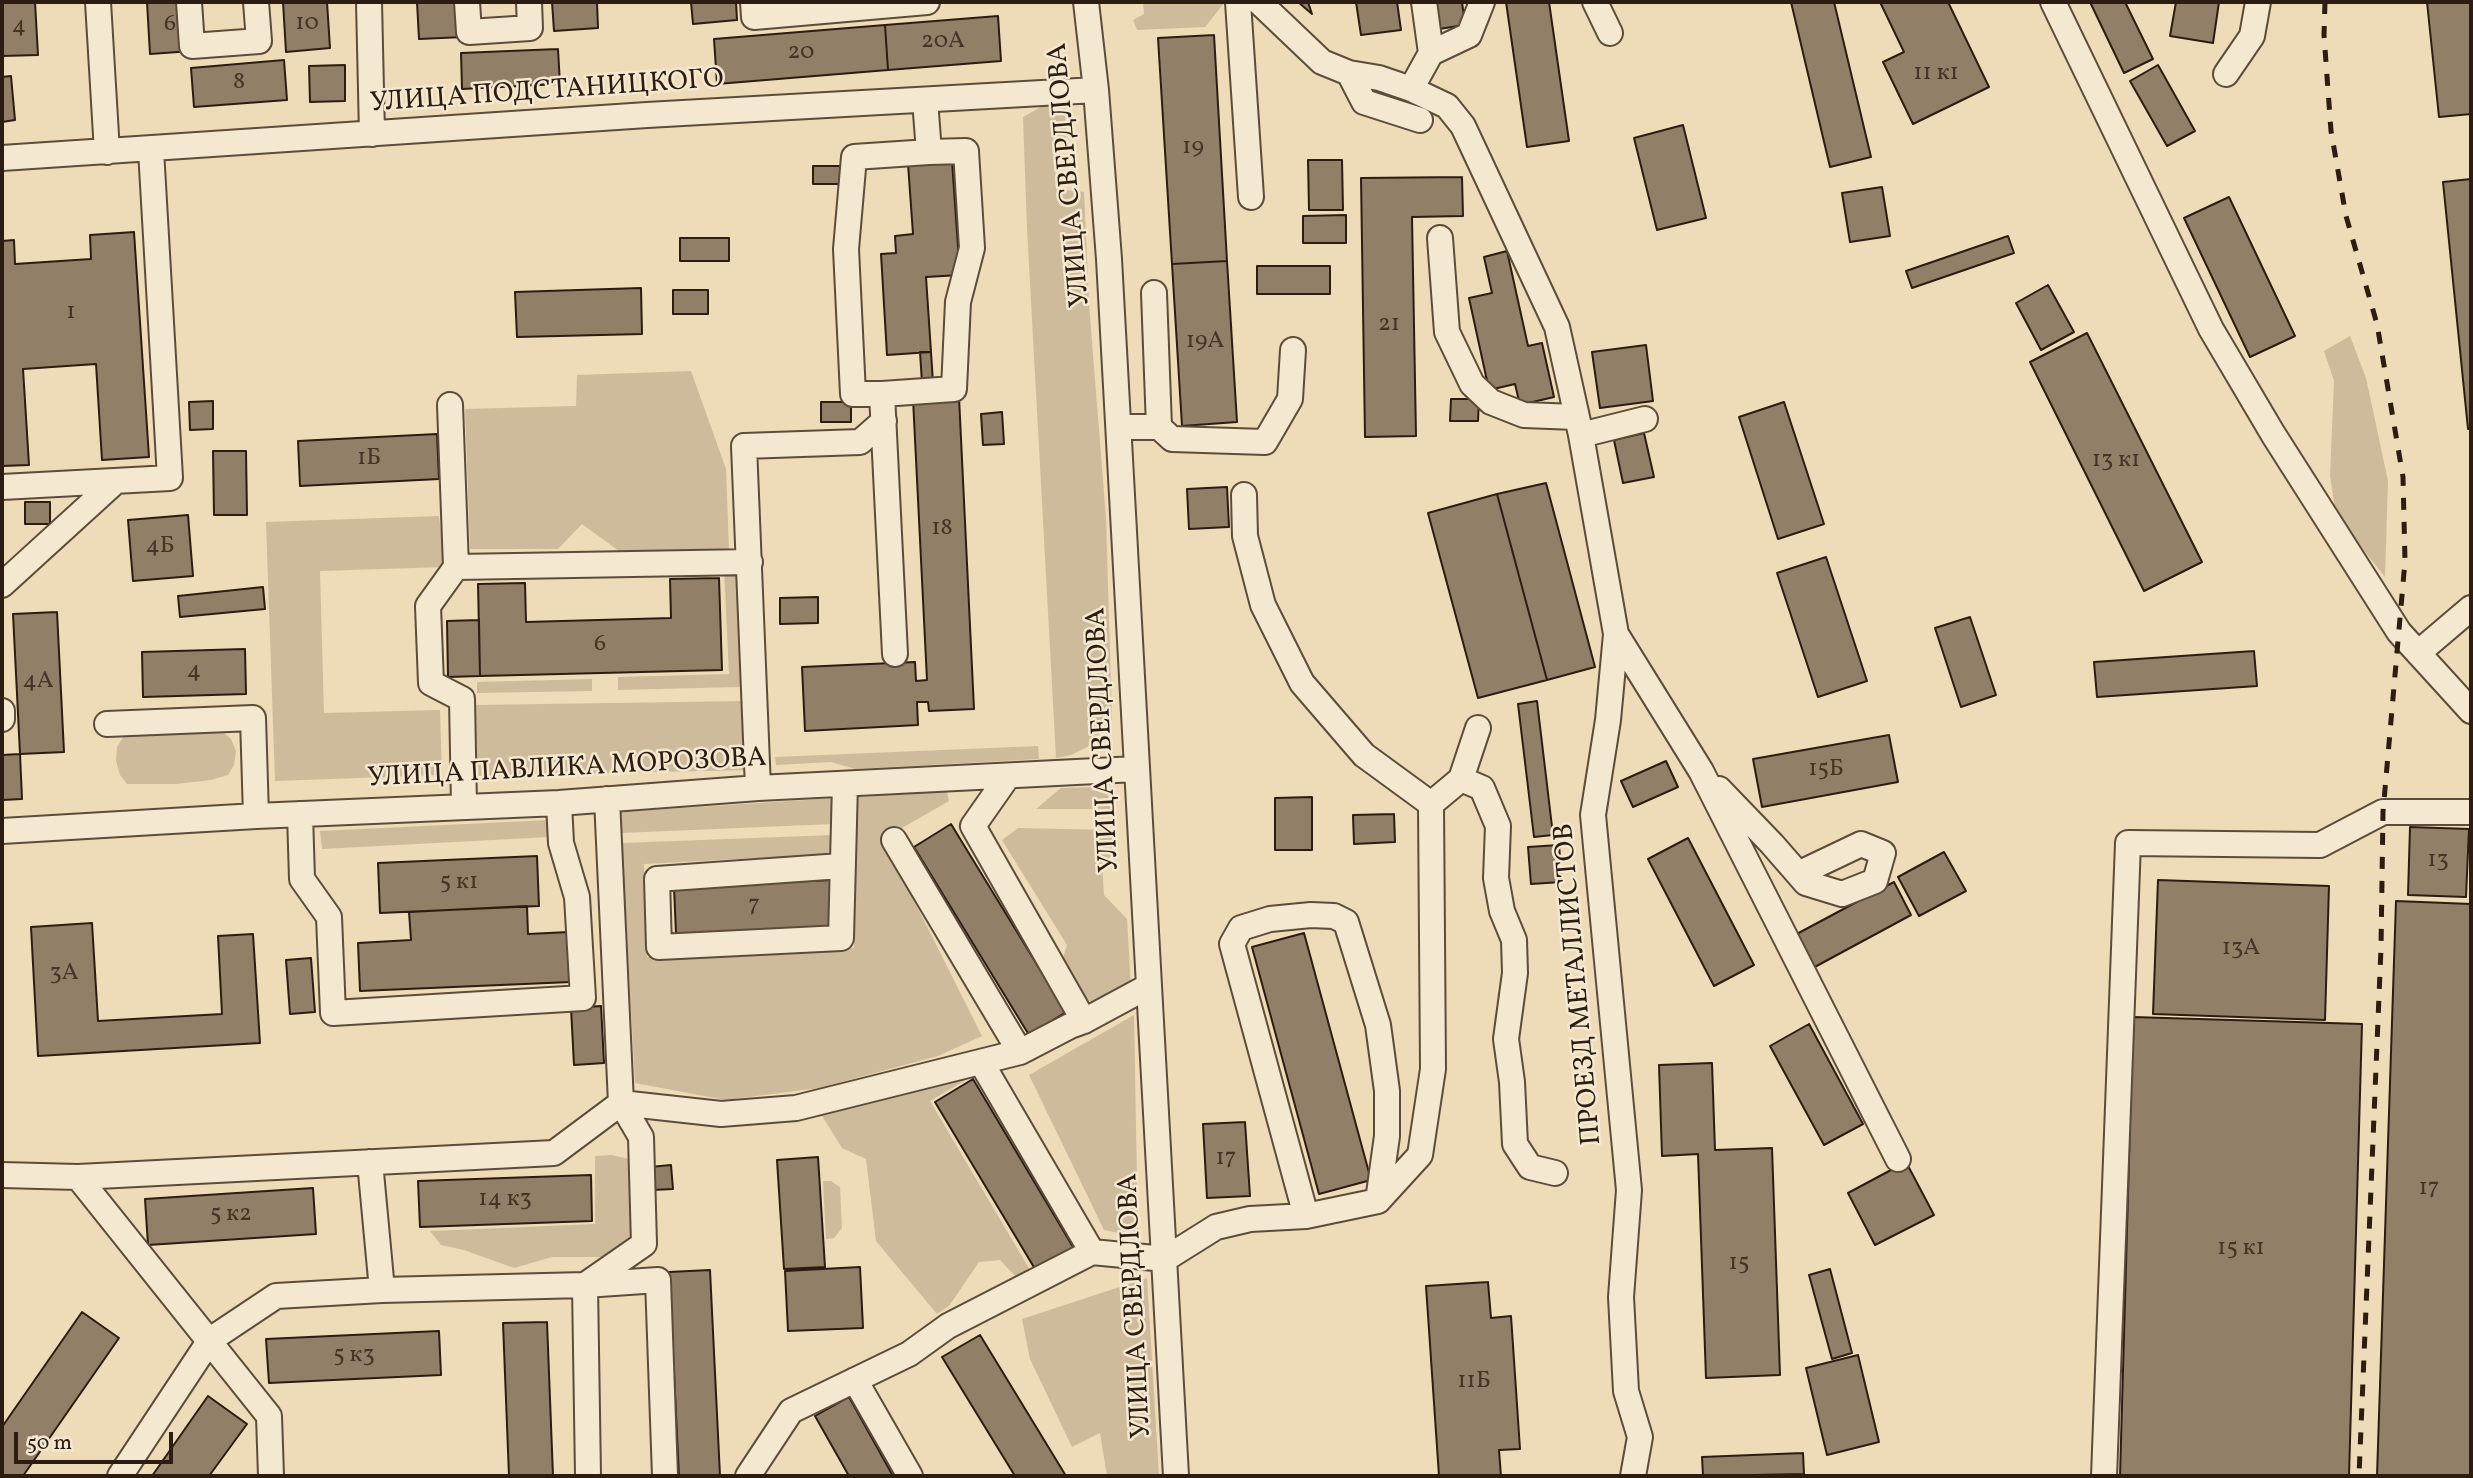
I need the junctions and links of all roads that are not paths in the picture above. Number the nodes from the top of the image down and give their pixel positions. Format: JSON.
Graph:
{"nodes":[{"id":1,"x":98,"y":2,"type":"edge"},
{"id":2,"x":190,"y":2,"type":"edge"},
{"id":3,"x":256,"y":2,"type":"edge"},
{"id":4,"x":369,"y":2,"type":"edge"},
{"id":5,"x":467,"y":2,"type":"edge"},
{"id":6,"x":529,"y":2,"type":"edge"},
{"id":7,"x":753,"y":2,"type":"edge"},
{"id":8,"x":918,"y":2,"type":"edge"},
{"id":9,"x":927,"y":2,"type":"edge"},
{"id":10,"x":1086,"y":2,"type":"edge"},
{"id":11,"x":1238,"y":2,"type":"edge"},
{"id":12,"x":1259,"y":2,"type":"edge"},
{"id":13,"x":1424,"y":2,"type":"edge"},
{"id":14,"x":1482,"y":2,"type":"edge"},
{"id":15,"x":1595,"y":2,"type":"edge"},
{"id":16,"x":2053,"y":2,"type":"edge"},
{"id":17,"x":2259,"y":2,"type":"edge"},
{"id":18,"x":1610,"y":33,"type":"dead end"},
{"id":19,"x":1431,"y":53,"type":"junction"},
{"id":20,"x":1349,"y":73,"type":"junction"},
{"id":21,"x":2226,"y":74,"type":"dead end"},
{"id":22,"x":1411,"y":89,"type":"junction"},
{"id":23,"x":1096,"y":90,"type":"junction"},
{"id":24,"x":925,"y":100,"type":"junction"},
{"id":25,"x":1420,"y":120,"type":"dead end"},
{"id":26,"x":372,"y":134,"type":"junction"},
{"id":27,"x":151,"y":150,"type":"junction"},
{"id":28,"x":107,"y":152,"type":"junction"},
{"id":29,"x":929,"y":152,"type":"junction"},
{"id":30,"x":2,"y":158,"type":"edge"},
{"id":31,"x":1251,"y":197,"type":"dead end"},
{"id":32,"x":1440,"y":238,"type":"dead end"},
{"id":33,"x":1154,"y":293,"type":"dead end"},
{"id":34,"x":1293,"y":349,"type":"dead end"},
{"id":35,"x":883,"y":394,"type":"junction"},
{"id":36,"x":450,"y":405,"type":"dead end"},
{"id":37,"x":1645,"y":419,"type":"dead end"},
{"id":38,"x":884,"y":421,"type":"junction"},
{"id":39,"x":1579,"y":426,"type":"junction"},
{"id":40,"x":1119,"y":427,"type":"junction"},
{"id":41,"x":1159,"y":427,"type":"junction"},
{"id":42,"x":115,"y":482,"type":"junction"},
{"id":43,"x":2,"y":487,"type":"edge"},
{"id":44,"x":1244,"y":495,"type":"dead end"},
{"id":45,"x":750,"y":562,"type":"junction"},
{"id":46,"x":456,"y":567,"type":"junction"},
{"id":47,"x":2,"y":585,"type":"edge"},
{"id":48,"x":2471,"y":608,"type":"edge"},
{"id":49,"x":1616,"y":634,"type":"junction"},
{"id":50,"x":2418,"y":653,"type":"junction"},
{"id":51,"x":895,"y":654,"type":"dead end"},
{"id":52,"x":2,"y":711,"type":"edge"},
{"id":53,"x":2471,"y":711,"type":"edge"},
{"id":54,"x":2,"y":719,"type":"edge"},
{"id":55,"x":107,"y":724,"type":"dead end"},
{"id":56,"x":1478,"y":729,"type":"dead end"},
{"id":57,"x":1136,"y":769,"type":"junction"},
{"id":58,"x":1701,"y":771,"type":"junction"},
{"id":59,"x":1009,"y":776,"type":"junction"},
{"id":60,"x":1461,"y":779,"type":"junction"},
{"id":61,"x":845,"y":784,"type":"junction"},
{"id":62,"x":758,"y":788,"type":"junction"},
{"id":63,"x":607,"y":800,"type":"junction"},
{"id":64,"x":559,"y":803,"type":"junction"},
{"id":65,"x":1431,"y":804,"type":"junction"},
{"id":66,"x":464,"y":806,"type":"junction"},
{"id":67,"x":2471,"y":812,"type":"edge"},
{"id":68,"x":300,"y":814,"type":"junction"},
{"id":69,"x":256,"y":816,"type":"junction"},
{"id":70,"x":2,"y":831,"type":"edge"},
{"id":71,"x":894,"y":840,"type":"dead end"},
{"id":72,"x":841,"y":866,"type":"junction"},
{"id":73,"x":1798,"y":874,"type":"dead end"},
{"id":74,"x":1147,"y":987,"type":"junction"},
{"id":75,"x":1084,"y":1021,"type":"junction"},
{"id":76,"x":1020,"y":1052,"type":"junction"},
{"id":77,"x":981,"y":1062,"type":"junction"},
{"id":78,"x":621,"y":1103,"type":"junction"},
{"id":79,"x":1898,"y":1159,"type":"dead end"},
{"id":80,"x":370,"y":1162,"type":"junction"},
{"id":81,"x":1555,"y":1173,"type":"dead end"},
{"id":82,"x":2,"y":1175,"type":"edge"},
{"id":83,"x":78,"y":1177,"type":"junction"},
{"id":84,"x":1378,"y":1201,"type":"junction"},
{"id":85,"x":1307,"y":1216,"type":"junction"},
{"id":86,"x":1092,"y":1252,"type":"junction"},
{"id":87,"x":1165,"y":1259,"type":"junction"},
{"id":88,"x":585,"y":1285,"type":"junction"},
{"id":89,"x":382,"y":1290,"type":"junction"},
{"id":90,"x":210,"y":1340,"type":"junction"},
{"id":91,"x":855,"y":1380,"type":"junction"},
{"id":92,"x":120,"y":1476,"type":"edge"},
{"id":93,"x":271,"y":1476,"type":"edge"},
{"id":94,"x":588,"y":1476,"type":"edge"},
{"id":95,"x":665,"y":1476,"type":"edge"},
{"id":96,"x":748,"y":1476,"type":"edge"},
{"id":97,"x":910,"y":1476,"type":"edge"},
{"id":98,"x":1176,"y":1476,"type":"edge"},
{"id":99,"x":1633,"y":1476,"type":"edge"},
{"id":100,"x":2104,"y":1476,"type":"edge"}],
"edges":[{"from":1,"to":28,"type":"street"},
{"from":2,"to":3,"type":"street"},
{"from":4,"to":26,"type":"street"},
{"from":5,"to":6,"type":"street"},
{"from":7,"to":8,"type":"street"},
{"from":8,"to":9,"type":"street"},
{"from":10,"to":23,"type":"street","name":"УЛИЦА СВЕРДЛОВА"},
{"from":11,"to":31,"type":"street"},
{"from":12,"to":20,"type":"street","name":"ПРОЕЗД МЕТАЛЛИСТОВ"},
{"from":13,"to":19,"type":"street"},
{"from":14,"to":19,"type":"street"},
{"from":15,"to":18,"type":"street"},
{"from":16,"to":50,"type":"street"},
{"from":17,"to":21,"type":"street"},
{"from":19,"to":22,"type":"street"},
{"from":20,"to":22,"type":"street","name":"ПРОЕЗД МЕТАЛЛИСТОВ"},
{"from":20,"to":25,"type":"street"},
{"from":22,"to":39,"type":"street","name":"ПРОЕЗД МЕТАЛЛИСТОВ"},
{"from":23,"to":24,"type":"street","name":"УЛИЦА ПОДСТАНИЦКОГО"},
{"from":23,"to":40,"type":"street","name":"УЛИЦА СВЕРДЛОВА"},
{"from":24,"to":26,"type":"street","name":"УЛИЦА ПОДСТАНИЦКОГО"},
{"from":24,"to":29,"type":"street"},
{"from":26,"to":27,"type":"street","name":"УЛИЦА ПОДСТАНИЦКОГО"},
{"from":27,"to":28,"type":"street","name":"УЛИЦА ПОДСТАНИЦКОГО"},
{"from":27,"to":42,"type":"street"},
{"from":28,"to":30,"type":"street","name":"УЛИЦА ПОДСТАНИЦКОГО"},
{"from":29,"to":35,"type":"street"},
{"from":29,"to":35,"type":"street"},
{"from":32,"to":39,"type":"street"},
{"from":33,"to":41,"type":"street"},
{"from":34,"to":41,"type":"street"},
{"from":35,"to":38,"type":"street"},
{"from":36,"to":46,"type":"street"},
{"from":37,"to":39,"type":"street"},
{"from":38,"to":45,"type":"street"},
{"from":38,"to":51,"type":"street"},
{"from":39,"to":49,"type":"street","name":"ПРОЕЗД МЕТАЛЛИСТОВ"},
{"from":40,"to":41,"type":"street"},
{"from":40,"to":57,"type":"street","name":"УЛИЦА СВЕРДЛОВА"},
{"from":42,"to":43,"type":"street"},
{"from":42,"to":47,"type":"street"},
{"from":44,"to":65,"type":"street"},
{"from":45,"to":46,"type":"street"},
{"from":45,"to":62,"type":"street"},
{"from":46,"to":66,"type":"street"},
{"from":48,"to":50,"type":"street"},
{"from":49,"to":58,"type":"street"},
{"from":49,"to":99,"type":"street","name":"ПРОЕЗД МЕТАЛЛИСТОВ"},
{"from":50,"to":53,"type":"street"},
{"from":52,"to":54,"type":"street"},
{"from":55,"to":69,"type":"street"},
{"from":56,"to":60,"type":"street"},
{"from":57,"to":59,"type":"street","name":"УЛИЦА ПАВЛИКА МОРОЗОВА"},
{"from":57,"to":74,"type":"street","name":"УЛИЦА СВЕРДЛОВА"},
{"from":58,"to":73,"type":"street"},
{"from":58,"to":79,"type":"street"},
{"from":59,"to":61,"type":"street","name":"УЛИЦА ПАВЛИКА МОРОЗОВА"},
{"from":59,"to":75,"type":"street"},
{"from":60,"to":65,"type":"street"},
{"from":60,"to":81,"type":"street"},
{"from":61,"to":62,"type":"street","name":"УЛИЦА ПАВЛИКА МОРОЗОВА"},
{"from":61,"to":72,"type":"street"},
{"from":62,"to":63,"type":"street","name":"УЛИЦА ПАВЛИКА МОРОЗОВА"},
{"from":63,"to":64,"type":"street","name":"УЛИЦА ПАВЛИКА МОРОЗОВА"},
{"from":63,"to":78,"type":"street"},
{"from":64,"to":66,"type":"street","name":"УЛИЦА ПАВЛИКА МОРОЗОВА"},
{"from":64,"to":68,"type":"street"},
{"from":65,"to":84,"type":"street"},
{"from":66,"to":68,"type":"street","name":"УЛИЦА ПАВЛИКА МОРОЗОВА"},
{"from":67,"to":100,"type":"street"},
{"from":68,"to":69,"type":"street","name":"УЛИЦА ПАВЛИКА МОРОЗОВА"},
{"from":69,"to":70,"type":"street","name":"УЛИЦА ПАВЛИКА МОРОЗОВА"},
{"from":71,"to":76,"type":"street"},
{"from":72,"to":72,"type":"street"},
{"from":74,"to":75,"type":"street"},
{"from":74,"to":87,"type":"street","name":"УЛИЦА СВЕРДЛОВА"},
{"from":75,"to":76,"type":"street"},
{"from":76,"to":77,"type":"street"},
{"from":77,"to":78,"type":"street"},
{"from":77,"to":86,"type":"street"},
{"from":78,"to":80,"type":"street"},
{"from":78,"to":88,"type":"street"},
{"from":80,"to":83,"type":"street"},
{"from":80,"to":89,"type":"street"},
{"from":82,"to":83,"type":"street"},
{"from":83,"to":90,"type":"street"},
{"from":84,"to":85,"type":"street"},
{"from":84,"to":85,"type":"street"},
{"from":85,"to":87,"type":"street"},
{"from":86,"to":87,"type":"street"},
{"from":86,"to":91,"type":"street"},
{"from":87,"to":98,"type":"street","name":"УЛИЦА СВЕРДЛОВА"},
{"from":88,"to":89,"type":"street"},
{"from":88,"to":94,"type":"street"},
{"from":88,"to":95,"type":"street"},
{"from":89,"to":90,"type":"street"},
{"from":90,"to":92,"type":"street"},
{"from":90,"to":93,"type":"street"},
{"from":91,"to":96,"type":"street"},
{"from":91,"to":97,"type":"street"}]}
